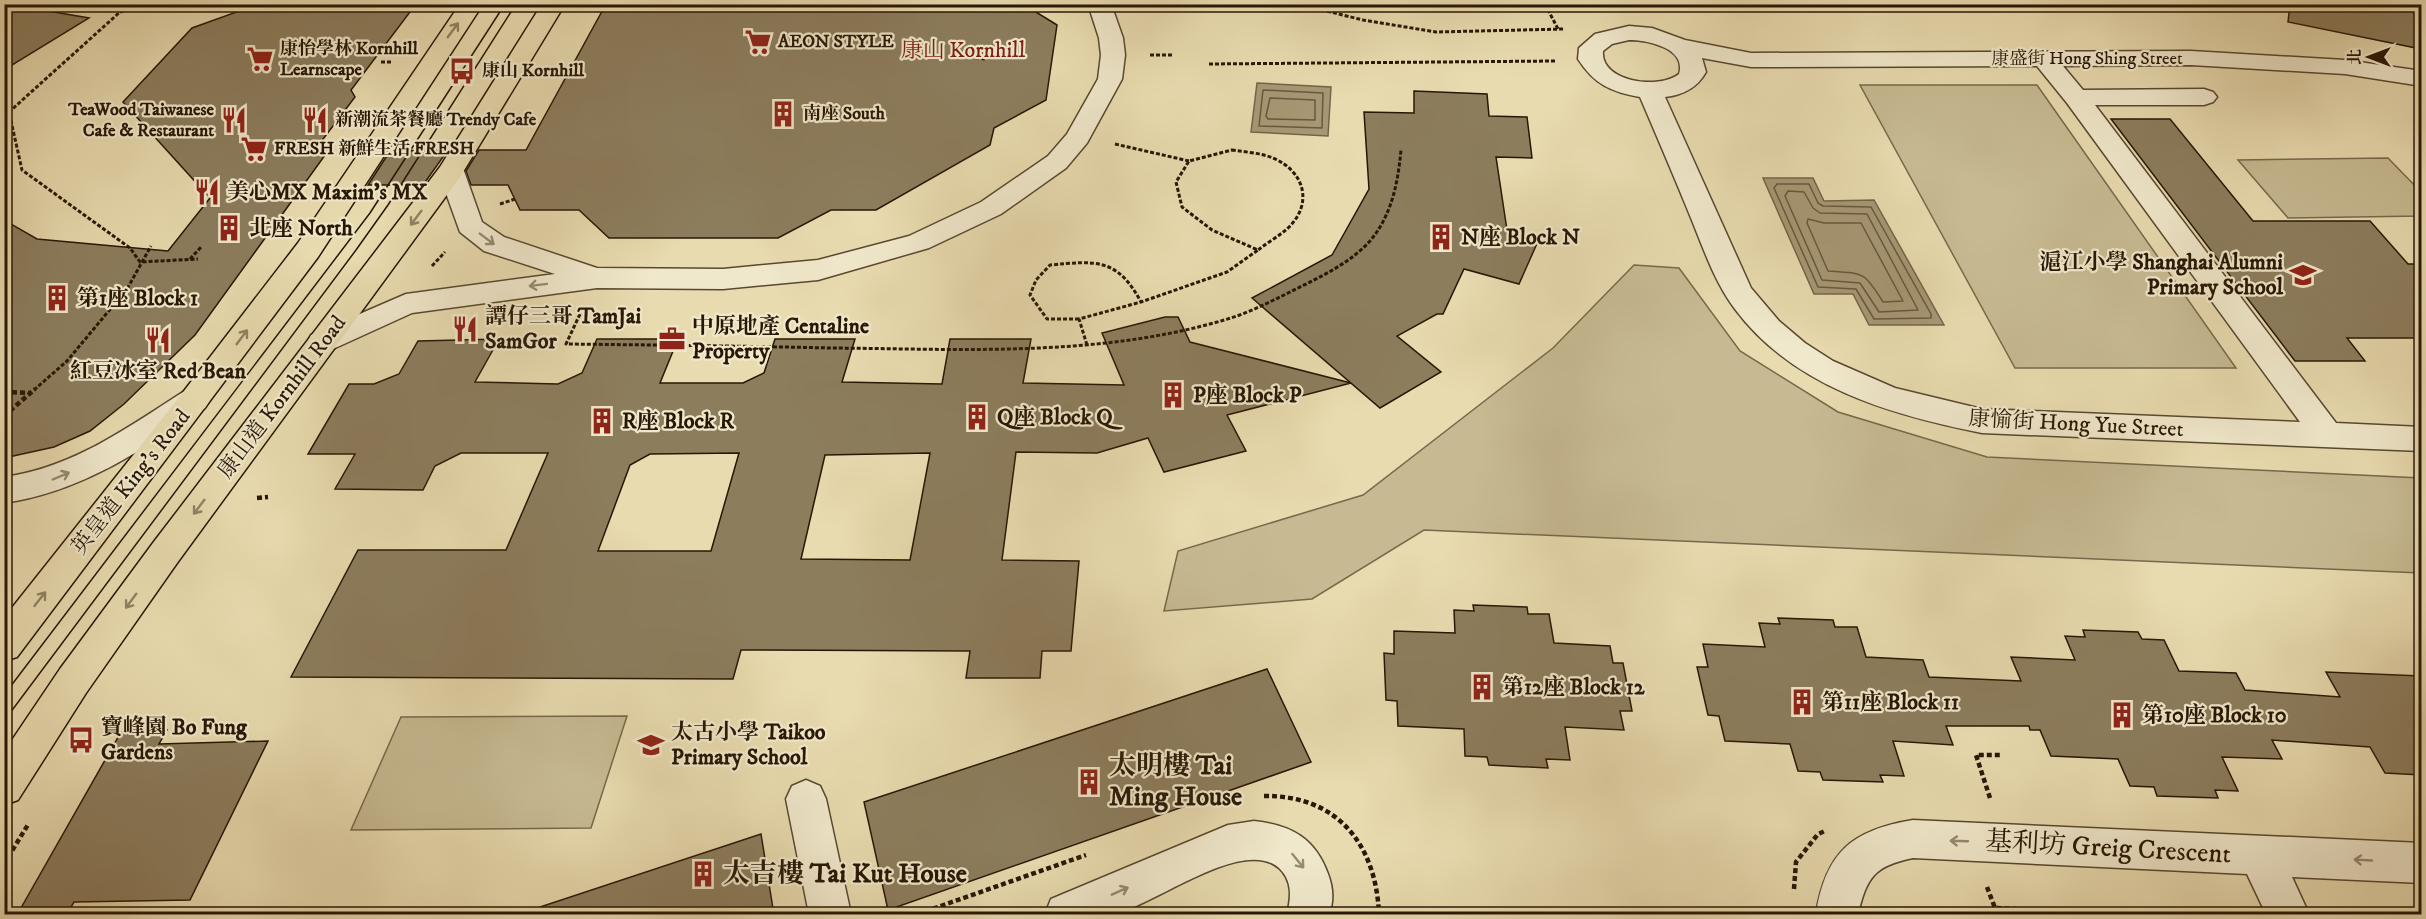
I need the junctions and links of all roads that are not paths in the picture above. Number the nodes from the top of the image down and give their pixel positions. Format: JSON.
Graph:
{"nodes":[{"id":1,"x":472,"y":4,"type":"edge"},
{"id":2,"x":554,"y":4,"type":"edge"},
{"id":3,"x":1099,"y":4,"type":"edge"},
{"id":4,"x":1679,"y":46,"type":"junction"},
{"id":5,"x":2044,"y":59,"type":"junction"},
{"id":6,"x":1751,"y":60,"type":"junction"},
{"id":7,"x":1694,"y":72,"type":"junction"},
{"id":8,"x":2421,"y":79,"type":"edge"},
{"id":9,"x":1650,"y":91,"type":"junction"},
{"id":10,"x":2204,"y":97,"type":"dead end"},
{"id":11,"x":2076,"y":98,"type":"junction"},
{"id":12,"x":451,"y":171,"type":"junction"},
{"id":13,"x":597,"y":278,"type":"junction"},
{"id":14,"x":322,"y":343,"type":"junction"},
{"id":15,"x":194,"y":400,"type":"junction"},
{"id":16,"x":2328,"y":436,"type":"junction"},
{"id":17,"x":2421,"y":439,"type":"edge"},
{"id":18,"x":4,"y":489,"type":"edge"},
{"id":19,"x":4,"y":646,"type":"edge"},
{"id":20,"x":4,"y":787,"type":"edge"},
{"id":21,"x":806,"y":799,"type":"dead end"},
{"id":22,"x":2259,"y":855,"type":"junction"},
{"id":23,"x":2421,"y":863,"type":"edge"},
{"id":24,"x":1310,"y":913,"type":"edge"},
{"id":25,"x":830,"y":915,"type":"edge"},
{"id":26,"x":1066,"y":915,"type":"edge"},
{"id":27,"x":1838,"y":915,"type":"edge"},
{"id":28,"x":2288,"y":915,"type":"edge"}],
"edges":[{"from":15,"to":1,"type":"main road","one_way":true},
{"from":2,"to":12,"type":"main road","name":"康山道 Kornhill Road"},
{"from":3,"to":13,"type":"street"},
{"from":4,"to":6,"type":"street"},
{"from":4,"to":7,"type":"street"},
{"from":4,"to":9,"type":"street"},
{"from":5,"to":6,"type":"street","name":"康盛街 Hong Shing Street"},
{"from":5,"to":8,"type":"street","name":"康盛街 Hong Shing Street"},
{"from":5,"to":11,"type":"street"},
{"from":6,"to":7,"type":"street"},
{"from":7,"to":9,"type":"street"},
{"from":9,"to":16,"type":"street","name":"康愉街 Hong Yue Street"},
{"from":10,"to":11,"type":"street"},
{"from":11,"to":16,"type":"street"},
{"from":12,"to":13,"type":"street","one_way":true},
{"from":12,"to":14,"type":"main road","name":"康山道 Kornhill Road","one_way":true},
{"from":13,"to":14,"type":"street","one_way":true},
{"from":14,"to":20,"type":"main road","name":"康山道 Kornhill Road","one_way":true},
{"from":18,"to":15,"type":"street","name":"英皇道 King's Road","one_way":true},
{"from":19,"to":15,"type":"main road","name":"英皇道 King's Road","one_way":true},
{"from":16,"to":17,"type":"street","name":"康愉街 Hong Yue Street"},
{"from":21,"to":25,"type":"street"},
{"from":23,"to":22,"type":"street","name":"基利坊 Greig Crescent","one_way":true},
{"from":22,"to":27,"type":"street","name":"基利坊 Greig Crescent","one_way":true},
{"from":22,"to":28,"type":"street"},
{"from":26,"to":24,"type":"street","one_way":true}]}
